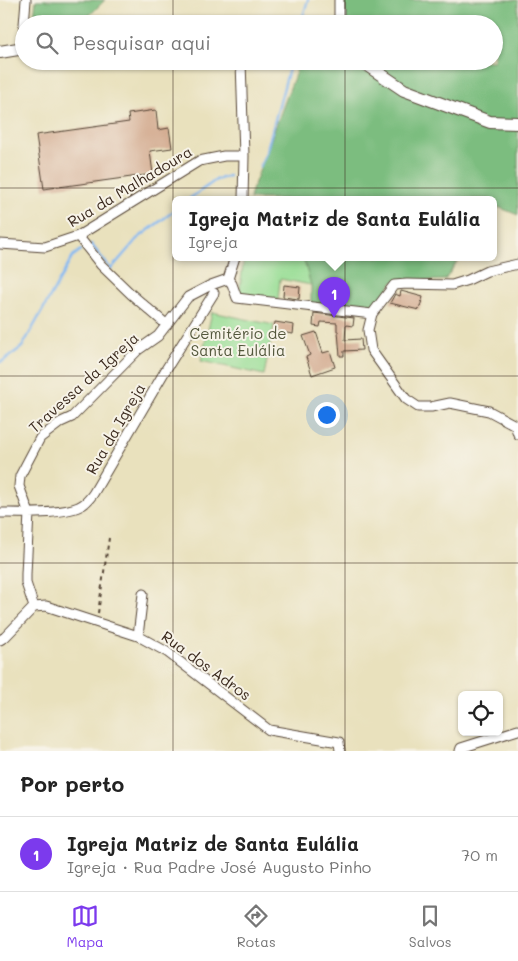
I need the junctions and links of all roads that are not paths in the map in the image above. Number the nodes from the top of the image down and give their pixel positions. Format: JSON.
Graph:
{"nodes":[{"id":1,"x":26,"y":0,"type":"edge"},
{"id":2,"x":339,"y":0,"type":"edge"},
{"id":3,"x":25,"y":15,"type":"edge"},
{"id":4,"x":339,"y":15,"type":"edge"},
{"id":5,"x":15,"y":50,"type":"edge"},
{"id":6,"x":0,"y":52,"type":"edge"},
{"id":7,"x":241,"y":70,"type":"edge"},
{"id":8,"x":374,"y":70,"type":"edge"},
{"id":9,"x":518,"y":123,"type":"edge"},
{"id":10,"x":244,"y":156,"type":"junction"},
{"id":11,"x":243,"y":196,"type":"edge"},
{"id":12,"x":78,"y":236,"type":"junction"},
{"id":13,"x":0,"y":244,"type":"edge"},
{"id":14,"x":234,"y":261,"type":"edge"},
{"id":15,"x":518,"y":264,"type":"edge"},
{"id":16,"x":228,"y":279,"type":"junction"},
{"id":17,"x":214,"y":293,"type":"dead end"},
{"id":18,"x":372,"y":314,"type":"junction"},
{"id":19,"x":167,"y":325,"type":"junction"},
{"id":20,"x":518,"y":434,"type":"edge"},
{"id":21,"x":0,"y":513,"type":"edge"},
{"id":22,"x":29,"y":513,"type":"junction"},
{"id":23,"x":143,"y":594,"type":"dead end"},
{"id":24,"x":34,"y":607,"type":"junction"},
{"id":25,"x":138,"y":636,"type":"junction"},
{"id":26,"x":0,"y":640,"type":"edge"},
{"id":27,"x":518,"y":730,"type":"edge"},
{"id":28,"x":340,"y":751,"type":"edge"},
{"id":29,"x":460,"y":751,"type":"edge"}],
"edges":[{"from":1,"to":3,"type":"street"},
{"from":2,"to":4,"type":"street"},
{"from":5,"to":6,"type":"street"},
{"from":7,"to":10,"type":"street"},
{"from":8,"to":9,"type":"street"},
{"from":10,"to":11,"type":"street"},
{"from":10,"to":12,"type":"street","name":"Rua da Malhadoura"},
{"from":12,"to":13,"type":"street","name":"Rua da Malhadoura"},
{"from":12,"to":19,"type":"street"},
{"from":14,"to":16,"type":"street"},
{"from":15,"to":18,"type":"street"},
{"from":16,"to":18,"type":"street"},
{"from":16,"to":19,"type":"street","name":"Travessa da Igreja"},
{"from":17,"to":22,"type":"street","name":"Rua da Igreja"},
{"from":18,"to":20,"type":"street"},
{"from":19,"to":22,"type":"street","name":"Travessa da Igreja"},
{"from":21,"to":22,"type":"street","name":"Rua da Igreja"},
{"from":22,"to":24,"type":"street"},
{"from":23,"to":25,"type":"street"},
{"from":24,"to":25,"type":"street","name":"Rua dos Adros"},
{"from":24,"to":26,"type":"street"},
{"from":25,"to":28,"type":"street","name":"Rua dos Adros"},
{"from":27,"to":29,"type":"street"}]}
